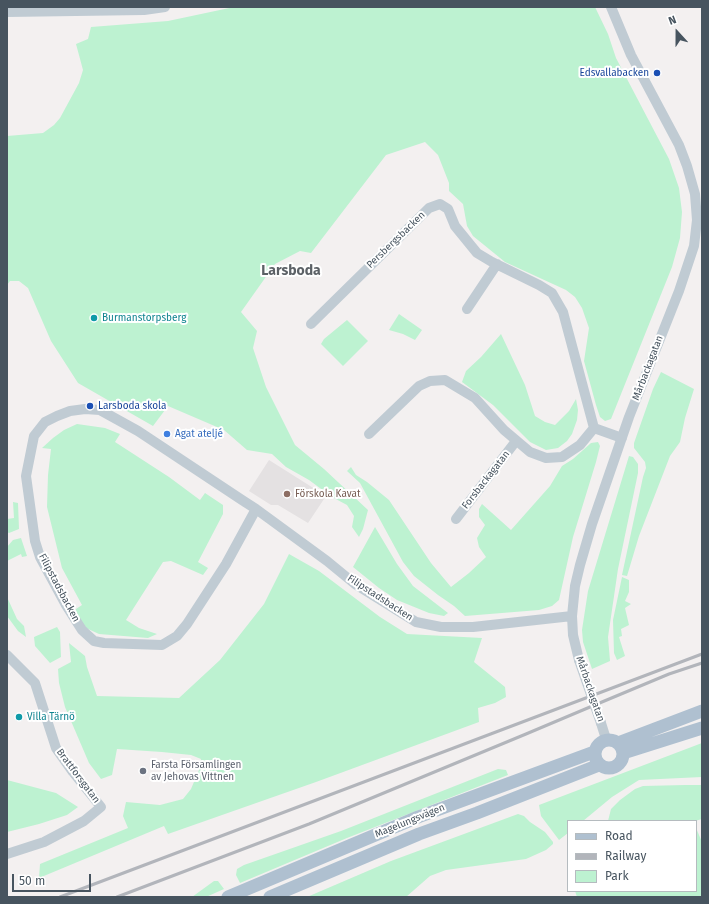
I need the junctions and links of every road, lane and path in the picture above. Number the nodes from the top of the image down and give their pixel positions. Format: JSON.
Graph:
{"nodes":[{"id":1,"x":165,"y":7,"type":"edge"},
{"id":2,"x":611,"y":7,"type":"edge"},
{"id":3,"x":7,"y":12,"type":"edge"},
{"id":4,"x":699,"y":198,"type":"edge"},
{"id":5,"x":497,"y":264,"type":"junction"},
{"id":6,"x":467,"y":309,"type":"dead end"},
{"id":7,"x":311,"y":324,"type":"dead end"},
{"id":8,"x":594,"y":428,"type":"junction"},
{"id":9,"x":369,"y":434,"type":"dead end"},
{"id":10,"x":622,"y":438,"type":"junction"},
{"id":11,"x":516,"y":440,"type":"junction"},
{"id":12,"x":256,"y":509,"type":"junction"},
{"id":13,"x":456,"y":519,"type":"dead end"},
{"id":14,"x":572,"y":616,"type":"junction"},
{"id":15,"x":7,"y":655,"type":"edge"},
{"id":16,"x":702,"y":711,"type":"edge"},
{"id":17,"x":702,"y":728,"type":"edge"},
{"id":18,"x":616,"y":745,"type":"junction"},
{"id":19,"x":594,"y":752,"type":"junction"},
{"id":20,"x":599,"y":765,"type":"junction"},
{"id":21,"x":7,"y":854,"type":"edge"},
{"id":22,"x":228,"y":897,"type":"edge"},
{"id":23,"x":270,"y":897,"type":"edge"}],
"edges":[{"from":1,"to":3,"type":"street"},
{"from":2,"to":4,"type":"street","name":"Mårbackagatan"},
{"from":4,"to":10,"type":"street","name":"Mårbackagatan"},
{"from":5,"to":6,"type":"street"},
{"from":5,"to":7,"type":"street","name":"Persbergsbacken"},
{"from":5,"to":8,"type":"street","name":"Persbergsbacken"},
{"from":8,"to":10,"type":"street"},
{"from":8,"to":11,"type":"street","name":"Forsbackagatan"},
{"from":9,"to":11,"type":"street","name":"Forsbackagatan"},
{"from":10,"to":14,"type":"street","name":"Mårbackagatan"},
{"from":11,"to":13,"type":"street","name":"Forsbackagatan"},
{"from":12,"to":12,"type":"street","name":"Filipstadsbacken"},
{"from":12,"to":14,"type":"street","name":"Filipstadsbacken"},
{"from":14,"to":18,"type":"street","name":"Mårbackagatan","bridge":true},
{"from":15,"to":21,"type":"street","name":"Brattforsgatan"},
{"from":16,"to":18,"type":"main road","name":"Magelungsvägen"},
{"from":17,"to":18,"type":"main road","name":"Magelungsvägen"},
{"from":18,"to":19,"type":"main road","name":"Magelungsvägen"},
{"from":18,"to":20,"type":"main road","name":"Magelungsvägen"},
{"from":19,"to":20,"type":"main road"},
{"from":19,"to":22,"type":"main road","name":"Magelungsvägen"},
{"from":20,"to":23,"type":"main road","name":"Magelungsvägen"}]}
